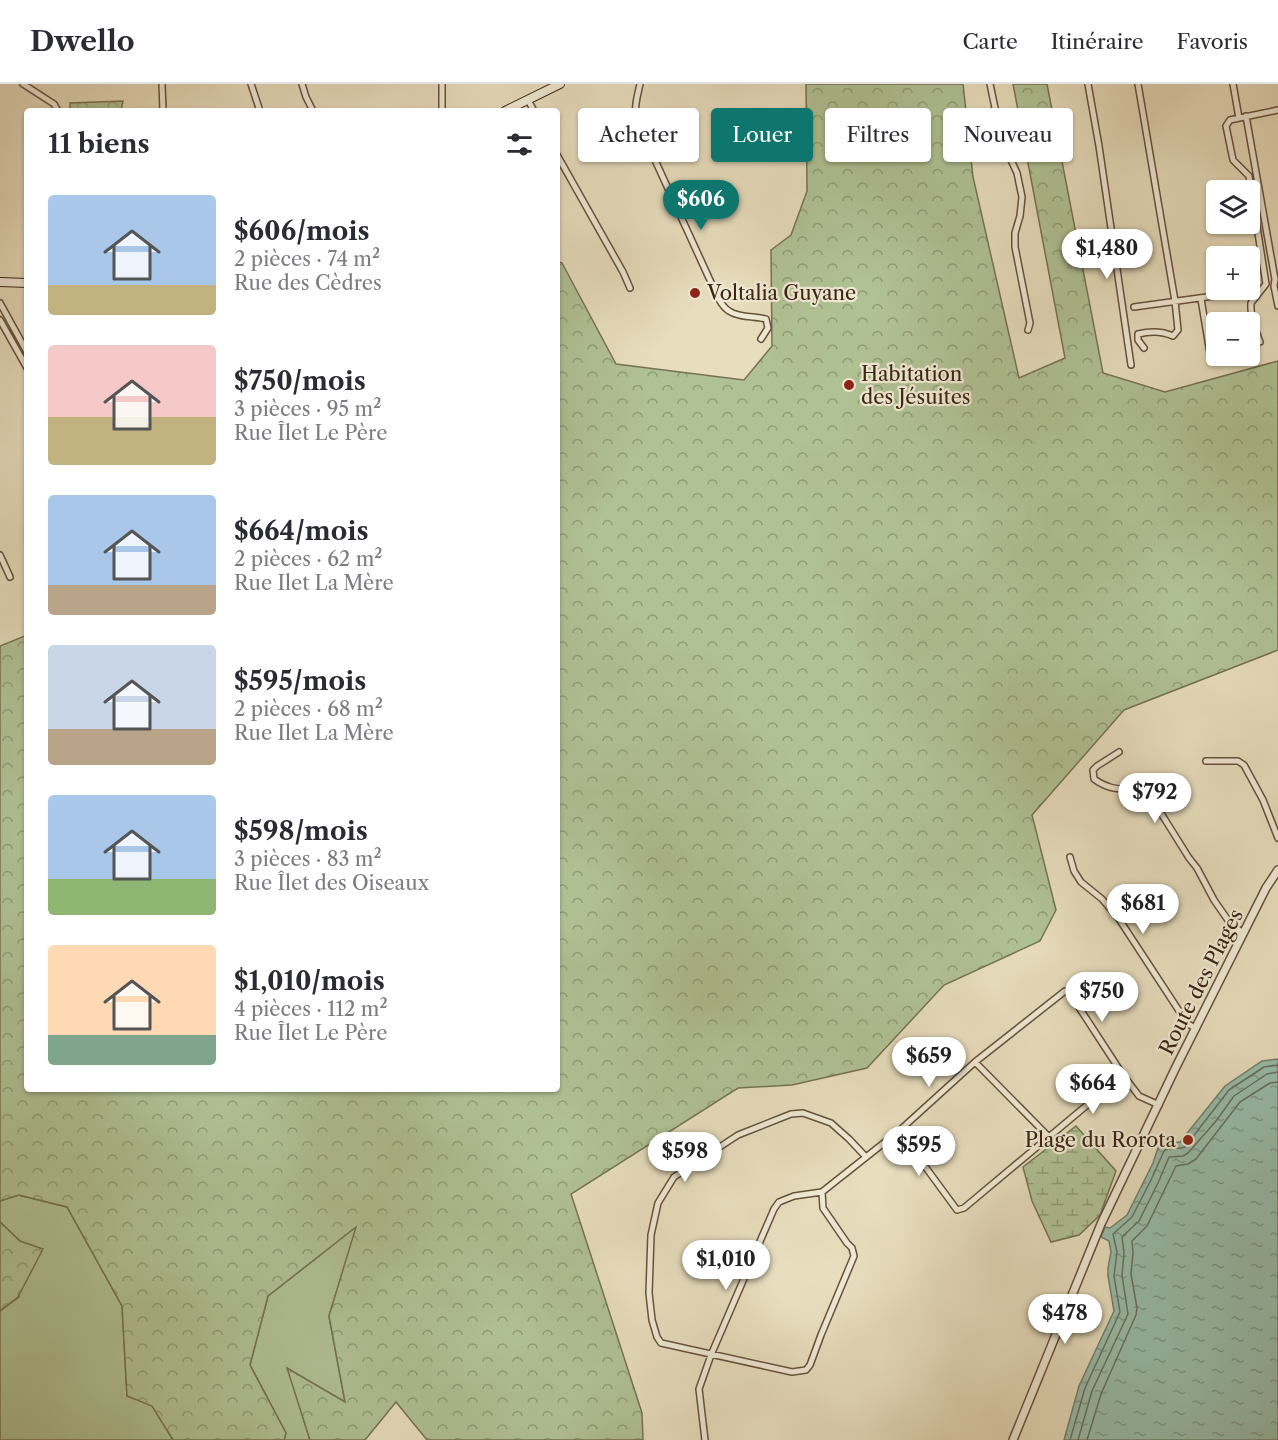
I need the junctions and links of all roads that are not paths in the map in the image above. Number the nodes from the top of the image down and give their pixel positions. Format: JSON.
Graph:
{"nodes":[{"id":1,"x":23,"y":84,"type":"edge"},
{"id":2,"x":162,"y":84,"type":"edge"},
{"id":3,"x":251,"y":84,"type":"edge"},
{"id":4,"x":302,"y":84,"type":"edge"},
{"id":5,"x":442,"y":84,"type":"edge"},
{"id":6,"x":560,"y":84,"type":"edge"},
{"id":7,"x":640,"y":84,"type":"edge"},
{"id":8,"x":990,"y":84,"type":"edge"},
{"id":9,"x":1088,"y":84,"type":"edge"},
{"id":10,"x":1138,"y":84,"type":"edge"},
{"id":11,"x":1233,"y":84,"type":"edge"},
{"id":12,"x":528,"y":100,"type":"junction"},
{"id":13,"x":56,"y":108,"type":"edge"},
{"id":14,"x":163,"y":108,"type":"edge"},
{"id":15,"x":259,"y":108,"type":"edge"},
{"id":16,"x":312,"y":108,"type":"edge"},
{"id":17,"x":442,"y":108,"type":"edge"},
{"id":18,"x":511,"y":108,"type":"edge"},
{"id":19,"x":532,"y":108,"type":"edge"},
{"id":20,"x":1278,"y":110,"type":"edge"},
{"id":21,"x":1246,"y":116,"type":"junction"},
{"id":22,"x":1239,"y":118,"type":"junction"},
{"id":23,"x":560,"y":160,"type":"edge"},
{"id":24,"x":1277,"y":280,"type":"edge"},
{"id":25,"x":0,"y":282,"type":"edge"},
{"id":26,"x":24,"y":283,"type":"edge"},
{"id":27,"x":630,"y":288,"type":"dead end"},
{"id":28,"x":1206,"y":298,"type":"edge"},
{"id":29,"x":1201,"y":299,"type":"junction"},
{"id":30,"x":1175,"y":301,"type":"junction"},
{"id":31,"x":0,"y":303,"type":"edge"},
{"id":32,"x":1278,"y":306,"type":"edge"},
{"id":33,"x":1134,"y":307,"type":"dead end"},
{"id":34,"x":1251,"y":312,"type":"edge"},
{"id":35,"x":0,"y":320,"type":"edge"},
{"id":36,"x":1206,"y":329,"type":"edge"},
{"id":37,"x":1028,"y":330,"type":"dead end"},
{"id":38,"x":761,"y":339,"type":"dead end"},
{"id":39,"x":24,"y":347,"type":"edge"},
{"id":40,"x":1144,"y":348,"type":"dead end"},
{"id":41,"x":24,"y":363,"type":"edge"},
{"id":42,"x":1131,"y":365,"type":"dead end"},
{"id":43,"x":0,"y":555,"type":"edge"},
{"id":44,"x":10,"y":577,"type":"dead end"},
{"id":45,"x":1119,"y":752,"type":"dead end"},
{"id":46,"x":1206,"y":761,"type":"dead end"},
{"id":47,"x":1278,"y":838,"type":"edge"},
{"id":48,"x":1070,"y":857,"type":"dead end"},
{"id":49,"x":1278,"y":870,"type":"edge"},
{"id":50,"x":1244,"y":933,"type":"junction"},
{"id":51,"x":1196,"y":1029,"type":"junction"},
{"id":52,"x":975,"y":1062,"type":"junction"},
{"id":53,"x":1123,"y":1075,"type":"junction"},
{"id":54,"x":1159,"y":1105,"type":"junction"},
{"id":55,"x":899,"y":1131,"type":"junction"},
{"id":56,"x":1049,"y":1137,"type":"junction"},
{"id":57,"x":866,"y":1157,"type":"junction"},
{"id":58,"x":822,"y":1192,"type":"junction"},
{"id":59,"x":711,"y":1355,"type":"junction"},
{"id":60,"x":705,"y":1440,"type":"edge"},
{"id":61,"x":1013,"y":1440,"type":"edge"}],
"edges":[{"from":1,"to":13,"type":"street"},
{"from":2,"to":14,"type":"street"},
{"from":3,"to":15,"type":"street"},
{"from":4,"to":16,"type":"street"},
{"from":5,"to":17,"type":"street"},
{"from":6,"to":12,"type":"main road"},
{"from":7,"to":38,"type":"street"},
{"from":8,"to":37,"type":"street"},
{"from":9,"to":42,"type":"street"},
{"from":10,"to":30,"type":"street"},
{"from":11,"to":22,"type":"street"},
{"from":12,"to":18,"type":"main road"},
{"from":12,"to":19,"type":"street"},
{"from":20,"to":21,"type":"street"},
{"from":21,"to":22,"type":"street"},
{"from":21,"to":24,"type":"street"},
{"from":22,"to":34,"type":"street"},
{"from":23,"to":27,"type":"street"},
{"from":24,"to":32,"type":"street"},
{"from":25,"to":26,"type":"main road"},
{"from":28,"to":29,"type":"street"},
{"from":29,"to":30,"type":"street"},
{"from":29,"to":36,"type":"street"},
{"from":30,"to":33,"type":"street"},
{"from":30,"to":40,"type":"street"},
{"from":31,"to":39,"type":"street"},
{"from":35,"to":41,"type":"street"},
{"from":43,"to":44,"type":"street"},
{"from":45,"to":50,"type":"street"},
{"from":46,"to":47,"type":"street"},
{"from":48,"to":51,"type":"street"},
{"from":49,"to":50,"type":"street","name":"Route des Plages"},
{"from":50,"to":51,"type":"street","name":"Route des Plages"},
{"from":51,"to":54,"type":"street","name":"Route des Plages"},
{"from":52,"to":53,"type":"street"},
{"from":52,"to":55,"type":"street"},
{"from":52,"to":56,"type":"street"},
{"from":53,"to":54,"type":"street"},
{"from":53,"to":56,"type":"street"},
{"from":54,"to":61,"type":"street","name":"Route des Plages"},
{"from":55,"to":56,"type":"street"},
{"from":55,"to":57,"type":"street"},
{"from":57,"to":58,"type":"street"},
{"from":57,"to":59,"type":"street"},
{"from":58,"to":59,"type":"street"},
{"from":58,"to":59,"type":"street"},
{"from":59,"to":60,"type":"street"}]}
